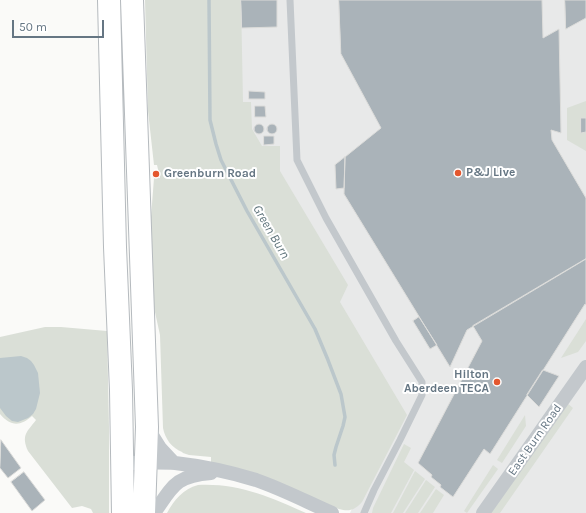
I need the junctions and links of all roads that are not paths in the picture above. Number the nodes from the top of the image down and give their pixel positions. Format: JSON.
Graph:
{"nodes":[{"id":1,"x":110,"y":0,"type":"edge"},
{"id":2,"x":132,"y":0,"type":"edge"},
{"id":3,"x":290,"y":0,"type":"edge"},
{"id":4,"x":586,"y":367,"type":"edge"},
{"id":5,"x":147,"y":427,"type":"junction"},
{"id":6,"x":122,"y":463,"type":"junction"},
{"id":7,"x":146,"y":463,"type":"junction"},
{"id":8,"x":174,"y":463,"type":"junction"},
{"id":9,"x":225,"y":472,"type":"junction"},
{"id":10,"x":122,"y":513,"type":"edge"},
{"id":11,"x":144,"y":513,"type":"edge"},
{"id":12,"x":154,"y":513,"type":"edge"},
{"id":13,"x":332,"y":513,"type":"edge"},
{"id":14,"x":364,"y":513,"type":"edge"},
{"id":15,"x":483,"y":513,"type":"edge"}],
"edges":[{"from":1,"to":6,"type":"main road"},
{"from":2,"to":5,"type":"main road"},
{"from":3,"to":14,"type":"lane"},
{"from":4,"to":15,"type":"street","name":"East Burn Road"},
{"from":5,"to":7,"type":"main road"},
{"from":5,"to":8,"type":"street"},
{"from":6,"to":7,"type":"street"},
{"from":6,"to":10,"type":"main road"},
{"from":7,"to":8,"type":"street"},
{"from":7,"to":11,"type":"main road"},
{"from":8,"to":9,"type":"street"},
{"from":9,"to":12,"type":"street"},
{"from":9,"to":13,"type":"street"}]}
